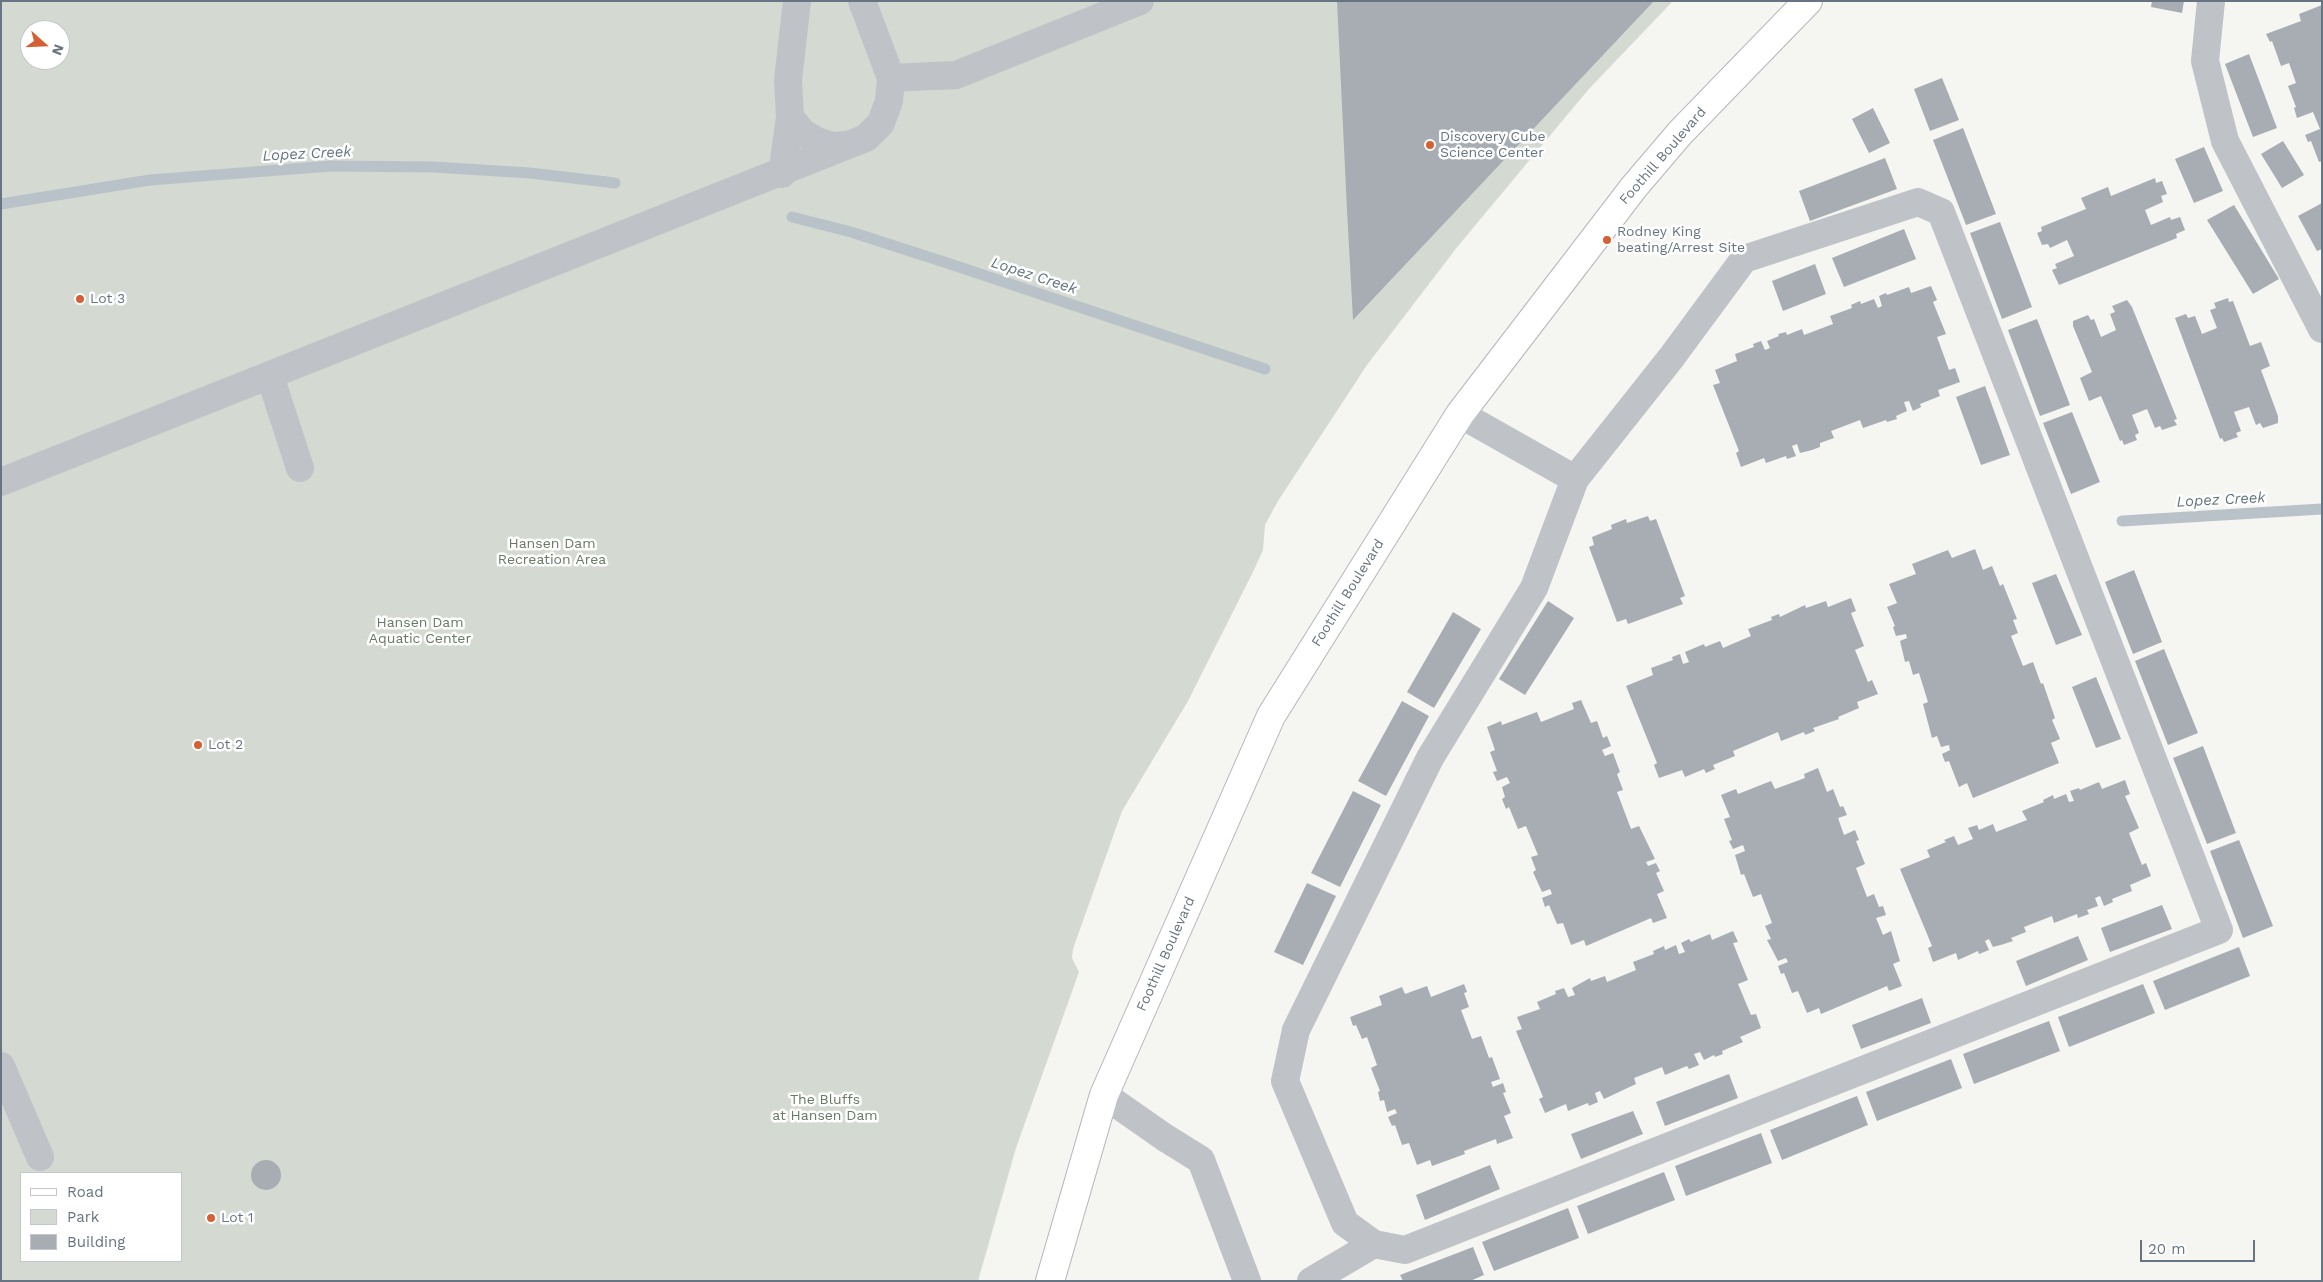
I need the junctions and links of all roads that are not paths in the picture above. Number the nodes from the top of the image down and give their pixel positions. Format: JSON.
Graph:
{"nodes":[{"id":1,"x":797,"y":1,"type":"edge"},
{"id":2,"x":862,"y":1,"type":"edge"},
{"id":3,"x":1140,"y":1,"type":"edge"},
{"id":4,"x":1808,"y":1,"type":"edge"},
{"id":5,"x":2211,"y":1,"type":"edge"},
{"id":6,"x":891,"y":78,"type":"junction"},
{"id":7,"x":790,"y":117,"type":"junction"},
{"id":8,"x":848,"y":145,"type":"junction"},
{"id":9,"x":782,"y":174,"type":"junction"},
{"id":10,"x":2322,"y":329,"type":"edge"},
{"id":11,"x":270,"y":376,"type":"junction"},
{"id":12,"x":1460,"y":414,"type":"junction"},
{"id":13,"x":300,"y":468,"type":"dead end"},
{"id":14,"x":1575,"y":479,"type":"junction"},
{"id":15,"x":1,"y":482,"type":"edge"},
{"id":16,"x":1,"y":1066,"type":"edge"},
{"id":17,"x":1104,"y":1095,"type":"junction"},
{"id":18,"x":40,"y":1156,"type":"dead end"},
{"id":19,"x":1374,"y":1244,"type":"junction"},
{"id":20,"x":1050,"y":1281,"type":"edge"},
{"id":21,"x":1247,"y":1281,"type":"edge"},
{"id":22,"x":1312,"y":1281,"type":"edge"}],
"edges":[{"from":1,"to":7,"type":"street"},
{"from":2,"to":6,"type":"street"},
{"from":3,"to":6,"type":"street"},
{"from":4,"to":12,"type":"main road","name":"Foothill Boulevard"},
{"from":5,"to":10,"type":"street"},
{"from":6,"to":8,"type":"street"},
{"from":7,"to":8,"type":"street"},
{"from":7,"to":9,"type":"street"},
{"from":8,"to":9,"type":"street"},
{"from":9,"to":11,"type":"street"},
{"from":11,"to":13,"type":"street"},
{"from":11,"to":15,"type":"street"},
{"from":12,"to":14,"type":"street"},
{"from":12,"to":17,"type":"main road","name":"Foothill Boulevard"},
{"from":14,"to":19,"type":"street"},
{"from":14,"to":19,"type":"street"},
{"from":16,"to":18,"type":"street"},
{"from":17,"to":20,"type":"main road","name":"Foothill Boulevard"},
{"from":17,"to":21,"type":"street"},
{"from":19,"to":22,"type":"street"}]}
